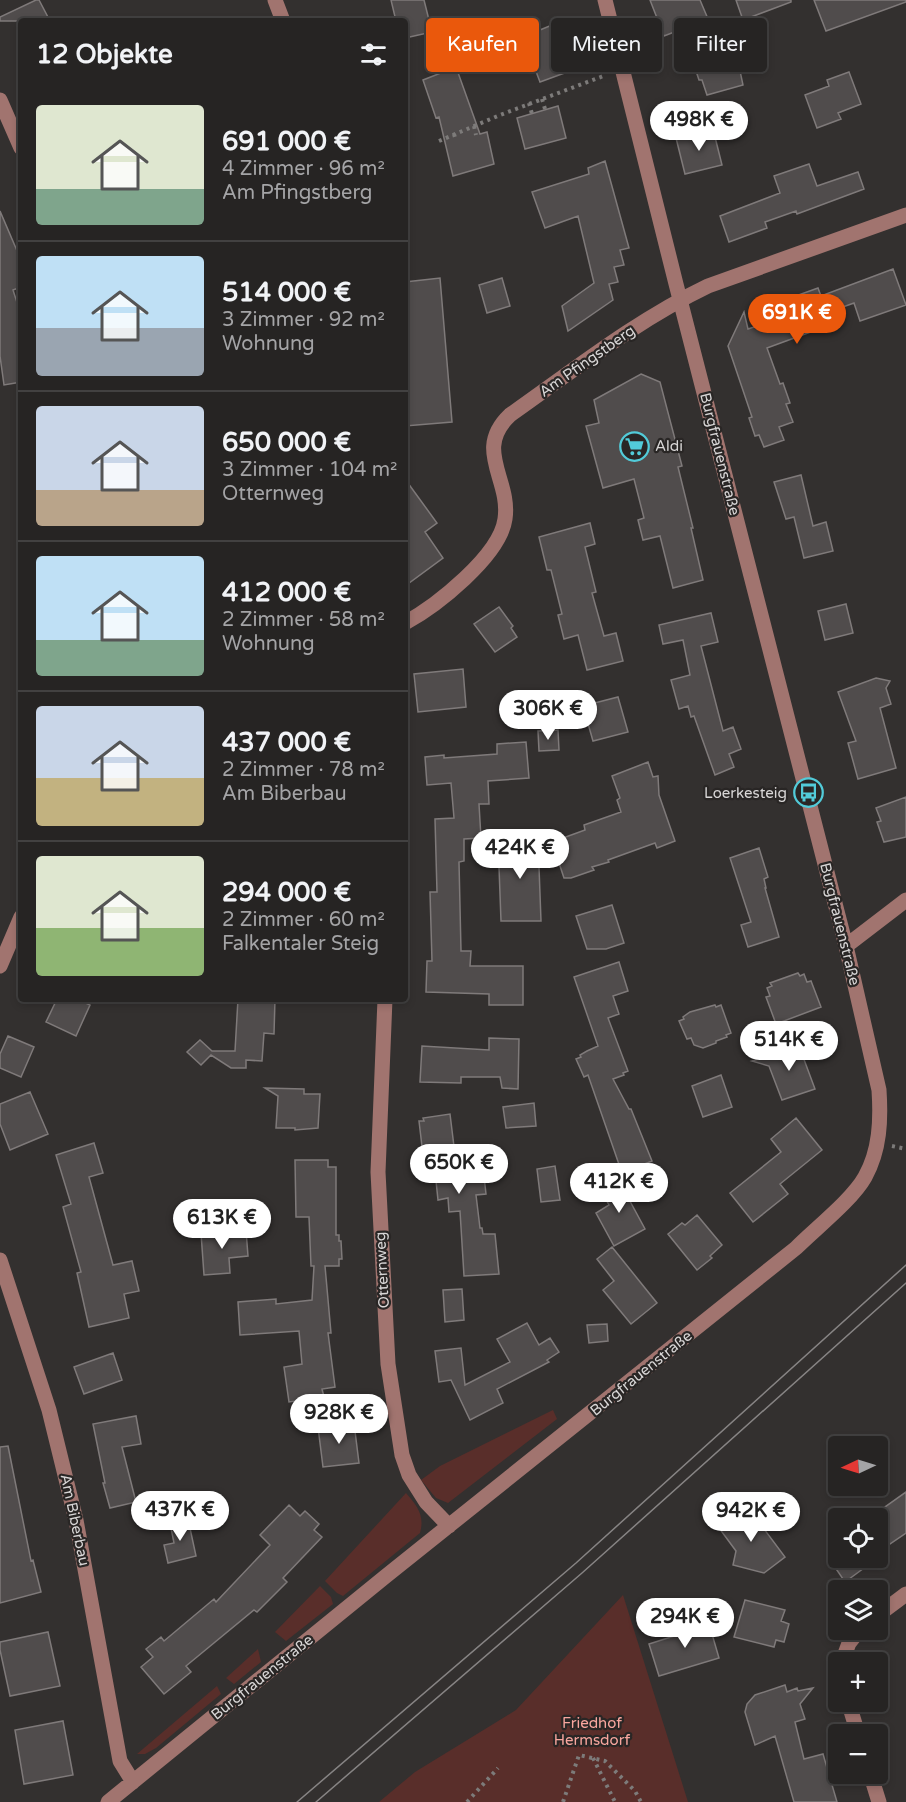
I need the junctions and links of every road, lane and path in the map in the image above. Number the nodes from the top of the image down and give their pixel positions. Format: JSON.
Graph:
{"nodes":[{"id":1,"x":274,"y":0,"type":"edge"},
{"id":2,"x":605,"y":0,"type":"edge"},
{"id":3,"x":282,"y":18,"type":"edge"},
{"id":4,"x":603,"y":76,"type":"dead end"},
{"id":5,"x":542,"y":99,"type":"junction"},
{"id":6,"x":0,"y":100,"type":"edge"},
{"id":7,"x":530,"y":104,"type":"junction"},
{"id":8,"x":545,"y":109,"type":"dead end"},
{"id":9,"x":532,"y":114,"type":"dead end"},
{"id":10,"x":474,"y":126,"type":"junction"},
{"id":11,"x":454,"y":134,"type":"junction"},
{"id":12,"x":476,"y":135,"type":"dead end"},
{"id":13,"x":18,"y":141,"type":"edge"},
{"id":14,"x":439,"y":141,"type":"dead end"},
{"id":15,"x":456,"y":141,"type":"dead end"},
{"id":16,"x":906,"y":215,"type":"edge"},
{"id":17,"x":680,"y":300,"type":"junction"},
{"id":18,"x":408,"y":621,"type":"edge"},
{"id":19,"x":906,"y":900,"type":"edge"},
{"id":20,"x":18,"y":924,"type":"edge"},
{"id":21,"x":846,"y":946,"type":"junction"},
{"id":22,"x":0,"y":966,"type":"edge"},
{"id":23,"x":385,"y":1002,"type":"edge"},
{"id":24,"x":0,"y":1260,"type":"edge"},
{"id":25,"x":449,"y":1526,"type":"junction"},
{"id":26,"x":906,"y":1594,"type":"edge"},
{"id":27,"x":888,"y":1608,"type":"edge"},
{"id":28,"x":593,"y":1758,"type":"junction"},
{"id":29,"x":498,"y":1768,"type":"dead end"},
{"id":30,"x":133,"y":1782,"type":"junction"},
{"id":31,"x":873,"y":1784,"type":"edge"},
{"id":32,"x":108,"y":1802,"type":"edge"},
{"id":33,"x":467,"y":1802,"type":"edge"},
{"id":34,"x":563,"y":1802,"type":"edge"},
{"id":35,"x":615,"y":1802,"type":"edge"},
{"id":36,"x":641,"y":1802,"type":"edge"},
{"id":37,"x":879,"y":1802,"type":"edge"}],
"edges":[{"from":1,"to":3,"type":"street"},
{"from":2,"to":17,"type":"street","name":"Burgfrauenstraße"},
{"from":4,"to":5,"type":"path"},
{"from":5,"to":7,"type":"path"},
{"from":5,"to":8,"type":"path"},
{"from":6,"to":13,"type":"street"},
{"from":7,"to":9,"type":"path"},
{"from":7,"to":10,"type":"path"},
{"from":10,"to":11,"type":"path"},
{"from":10,"to":12,"type":"path"},
{"from":11,"to":14,"type":"path"},
{"from":11,"to":15,"type":"path"},
{"from":16,"to":17,"type":"street","name":"Am Pfingstberg"},
{"from":17,"to":18,"type":"street","name":"Am Pfingstberg"},
{"from":17,"to":21,"type":"street","name":"Burgfrauenstraße"},
{"from":19,"to":21,"type":"street"},
{"from":20,"to":22,"type":"street"},
{"from":21,"to":25,"type":"street","name":"Burgfrauenstraße"},
{"from":23,"to":25,"type":"street","name":"Otternweg"},
{"from":24,"to":30,"type":"street","name":"Am Biberbau"},
{"from":25,"to":30,"type":"street","name":"Burgfrauenstraße"},
{"from":26,"to":27,"type":"street"},
{"from":28,"to":34,"type":"path"},
{"from":28,"to":35,"type":"path"},
{"from":28,"to":36,"type":"path"},
{"from":29,"to":33,"type":"path"},
{"from":30,"to":32,"type":"street","name":"Burgfrauenstraße"},
{"from":31,"to":37,"type":"street"}]}
